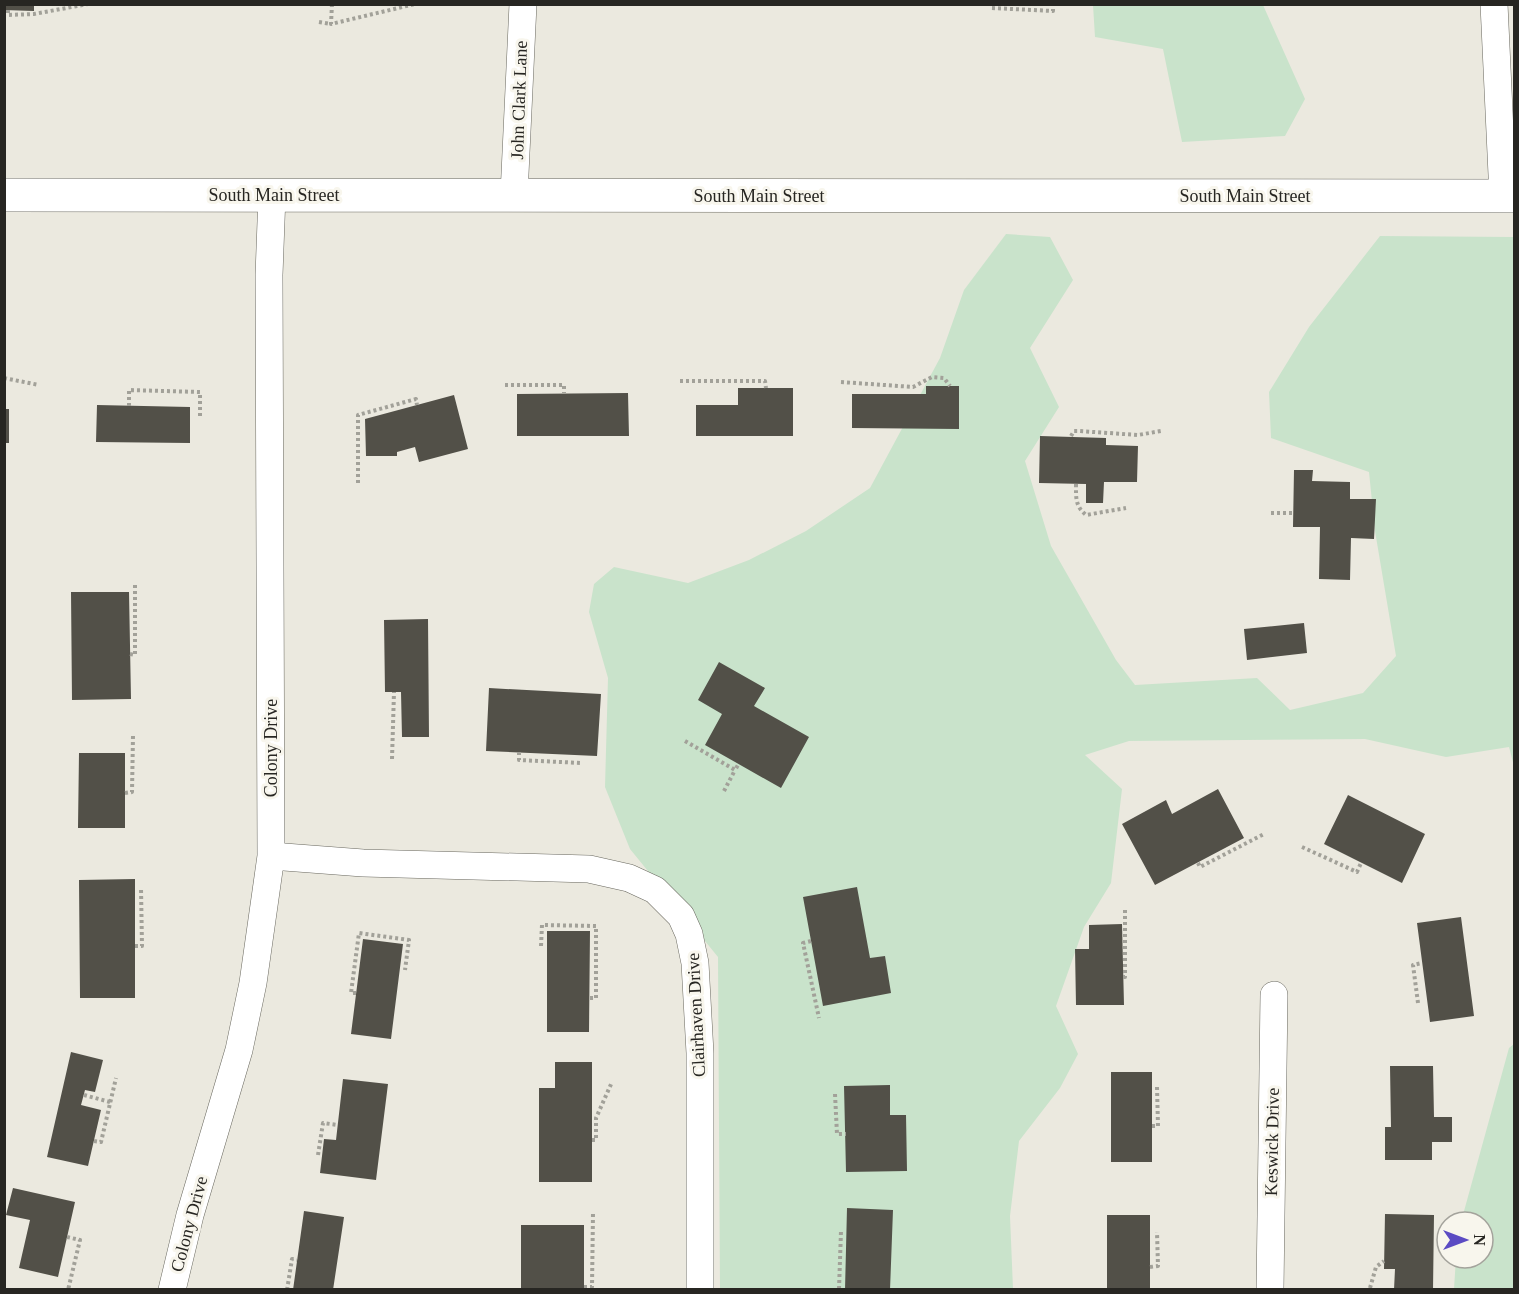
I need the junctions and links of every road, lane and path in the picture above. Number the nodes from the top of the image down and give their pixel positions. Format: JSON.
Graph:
{"nodes":[{"id":1,"x":88,"y":4,"type":"edge"},
{"id":2,"x":332,"y":4,"type":"edge"},
{"id":3,"x":415,"y":4,"type":"edge"},
{"id":4,"x":523,"y":4,"type":"edge"},
{"id":5,"x":733,"y":4,"type":"edge"},
{"id":6,"x":738,"y":4,"type":"edge"},
{"id":7,"x":1053,"y":4,"type":"edge"},
{"id":8,"x":1494,"y":4,"type":"edge"},
{"id":9,"x":1017,"y":7,"type":"edge"},
{"id":10,"x":992,"y":8,"type":"dead end"},
{"id":11,"x":8,"y":10,"type":"dead end"},
{"id":12,"x":319,"y":21,"type":"dead end"},
{"id":13,"x":331,"y":24,"type":"junction"},
{"id":14,"x":4,"y":195,"type":"edge"},
{"id":15,"x":272,"y":195,"type":"junction"},
{"id":16,"x":514,"y":195,"type":"junction"},
{"id":17,"x":1509,"y":196,"type":"edge"},
{"id":18,"x":4,"y":378,"type":"edge"},
{"id":19,"x":680,"y":381,"type":"dead end"},
{"id":20,"x":841,"y":382,"type":"dead end"},
{"id":21,"x":39,"y":385,"type":"dead end"},
{"id":22,"x":506,"y":386,"type":"dead end"},
{"id":23,"x":950,"y":386,"type":"dead end"},
{"id":24,"x":766,"y":388,"type":"dead end"},
{"id":25,"x":564,"y":393,"type":"dead end"},
{"id":26,"x":417,"y":405,"type":"dead end"},
{"id":27,"x":129,"y":406,"type":"dead end"},
{"id":28,"x":200,"y":416,"type":"dead end"},
{"id":29,"x":1161,"y":431,"type":"dead end"},
{"id":30,"x":1071,"y":436,"type":"dead end"},
{"id":31,"x":358,"y":483,"type":"dead end"},
{"id":32,"x":1076,"y":484,"type":"dead end"},
{"id":33,"x":1126,"y":508,"type":"dead end"},
{"id":34,"x":1271,"y":513,"type":"dead end"},
{"id":35,"x":1293,"y":513,"type":"dead end"},
{"id":36,"x":135,"y":583,"type":"dead end"},
{"id":37,"x":130,"y":654,"type":"dead end"},
{"id":38,"x":393,"y":692,"type":"dead end"},
{"id":39,"x":133,"y":736,"type":"dead end"},
{"id":40,"x":685,"y":741,"type":"dead end"},
{"id":41,"x":519,"y":752,"type":"dead end"},
{"id":42,"x":392,"y":759,"type":"dead end"},
{"id":43,"x":581,"y":763,"type":"dead end"},
{"id":44,"x":738,"y":765,"type":"dead end"},
{"id":45,"x":735,"y":770,"type":"junction"},
{"id":46,"x":724,"y":791,"type":"dead end"},
{"id":47,"x":125,"y":793,"type":"dead end"},
{"id":48,"x":1264,"y":834,"type":"dead end"},
{"id":49,"x":1302,"y":847,"type":"dead end"},
{"id":50,"x":271,"y":856,"type":"junction"},
{"id":51,"x":1198,"y":863,"type":"dead end"},
{"id":52,"x":1361,"y":863,"type":"dead end"},
{"id":53,"x":141,"y":888,"type":"dead end"},
{"id":54,"x":1125,"y":909,"type":"dead end"},
{"id":55,"x":811,"y":941,"type":"dead end"},
{"id":56,"x":135,"y":946,"type":"dead end"},
{"id":57,"x":541,"y":946,"type":"dead end"},
{"id":58,"x":1422,"y":963,"type":"dead end"},
{"id":59,"x":405,"y":970,"type":"dead end"},
{"id":60,"x":1123,"y":977,"type":"dead end"},
{"id":61,"x":356,"y":993,"type":"dead end"},
{"id":62,"x":1274,"y":995,"type":"dead end"},
{"id":63,"x":589,"y":998,"type":"dead end"},
{"id":64,"x":1418,"y":1003,"type":"dead end"},
{"id":65,"x":819,"y":1018,"type":"dead end"},
{"id":66,"x":116,"y":1078,"type":"dead end"},
{"id":67,"x":612,"y":1082,"type":"dead end"},
{"id":68,"x":1157,"y":1087,"type":"dead end"},
{"id":69,"x":836,"y":1094,"type":"dead end"},
{"id":70,"x":84,"y":1095,"type":"dead end"},
{"id":71,"x":111,"y":1102,"type":"junction"},
{"id":72,"x":338,"y":1125,"type":"dead end"},
{"id":73,"x":1152,"y":1126,"type":"dead end"},
{"id":74,"x":846,"y":1134,"type":"dead end"},
{"id":75,"x":592,"y":1140,"type":"dead end"},
{"id":76,"x":94,"y":1141,"type":"dead end"},
{"id":77,"x":318,"y":1155,"type":"dead end"},
{"id":78,"x":593,"y":1213,"type":"dead end"},
{"id":79,"x":841,"y":1231,"type":"dead end"},
{"id":80,"x":1157,"y":1232,"type":"dead end"},
{"id":81,"x":67,"y":1237,"type":"dead end"},
{"id":82,"x":297,"y":1260,"type":"dead end"},
{"id":83,"x":1384,"y":1261,"type":"dead end"},
{"id":84,"x":1150,"y":1267,"type":"dead end"},
{"id":85,"x":584,"y":1287,"type":"dead end"},
{"id":86,"x":1370,"y":1288,"type":"dead end"},
{"id":87,"x":839,"y":1289,"type":"edge"},
{"id":88,"x":68,"y":1290,"type":"edge"},
{"id":89,"x":172,"y":1290,"type":"edge"},
{"id":90,"x":287,"y":1290,"type":"edge"},
{"id":91,"x":700,"y":1290,"type":"edge"},
{"id":92,"x":1270,"y":1290,"type":"edge"}],
"edges":[{"from":1,"to":11,"type":"path"},
{"from":2,"to":13,"type":"path"},
{"from":3,"to":13,"type":"path"},
{"from":4,"to":16,"type":"street","name":"John Clark Lane"},
{"from":5,"to":6,"type":"path"},
{"from":7,"to":9,"type":"path"},
{"from":8,"to":17,"type":"street"},
{"from":9,"to":10,"type":"path"},
{"from":12,"to":13,"type":"path"},
{"from":14,"to":15,"type":"main road","name":"South Main Street"},
{"from":15,"to":16,"type":"main road","name":"South Main Street"},
{"from":15,"to":50,"type":"street","name":"Colony Drive"},
{"from":16,"to":17,"type":"main road","name":"South Main Street"},
{"from":18,"to":21,"type":"path"},
{"from":19,"to":24,"type":"path"},
{"from":20,"to":23,"type":"path"},
{"from":22,"to":25,"type":"path"},
{"from":26,"to":31,"type":"path"},
{"from":27,"to":28,"type":"path"},
{"from":29,"to":30,"type":"path"},
{"from":32,"to":33,"type":"path"},
{"from":34,"to":35,"type":"path"},
{"from":36,"to":37,"type":"path"},
{"from":38,"to":42,"type":"path"},
{"from":39,"to":47,"type":"path"},
{"from":40,"to":45,"type":"path"},
{"from":41,"to":43,"type":"path"},
{"from":44,"to":45,"type":"path"},
{"from":45,"to":46,"type":"path"},
{"from":48,"to":51,"type":"path"},
{"from":49,"to":52,"type":"path"},
{"from":50,"to":89,"type":"street","name":"Colony Drive"},
{"from":50,"to":91,"type":"street","name":"Clairhaven Drive"},
{"from":53,"to":56,"type":"path"},
{"from":54,"to":60,"type":"path"},
{"from":55,"to":65,"type":"path"},
{"from":57,"to":63,"type":"path"},
{"from":58,"to":64,"type":"path"},
{"from":59,"to":61,"type":"path"},
{"from":62,"to":92,"type":"street","name":"Keswick Drive"},
{"from":66,"to":71,"type":"path"},
{"from":67,"to":75,"type":"path"},
{"from":68,"to":73,"type":"path"},
{"from":69,"to":74,"type":"path"},
{"from":70,"to":71,"type":"path"},
{"from":71,"to":76,"type":"path"},
{"from":72,"to":77,"type":"path"},
{"from":78,"to":85,"type":"path"},
{"from":79,"to":87,"type":"path"},
{"from":80,"to":84,"type":"path"},
{"from":81,"to":88,"type":"path"},
{"from":82,"to":90,"type":"path"},
{"from":83,"to":86,"type":"path"}]}
